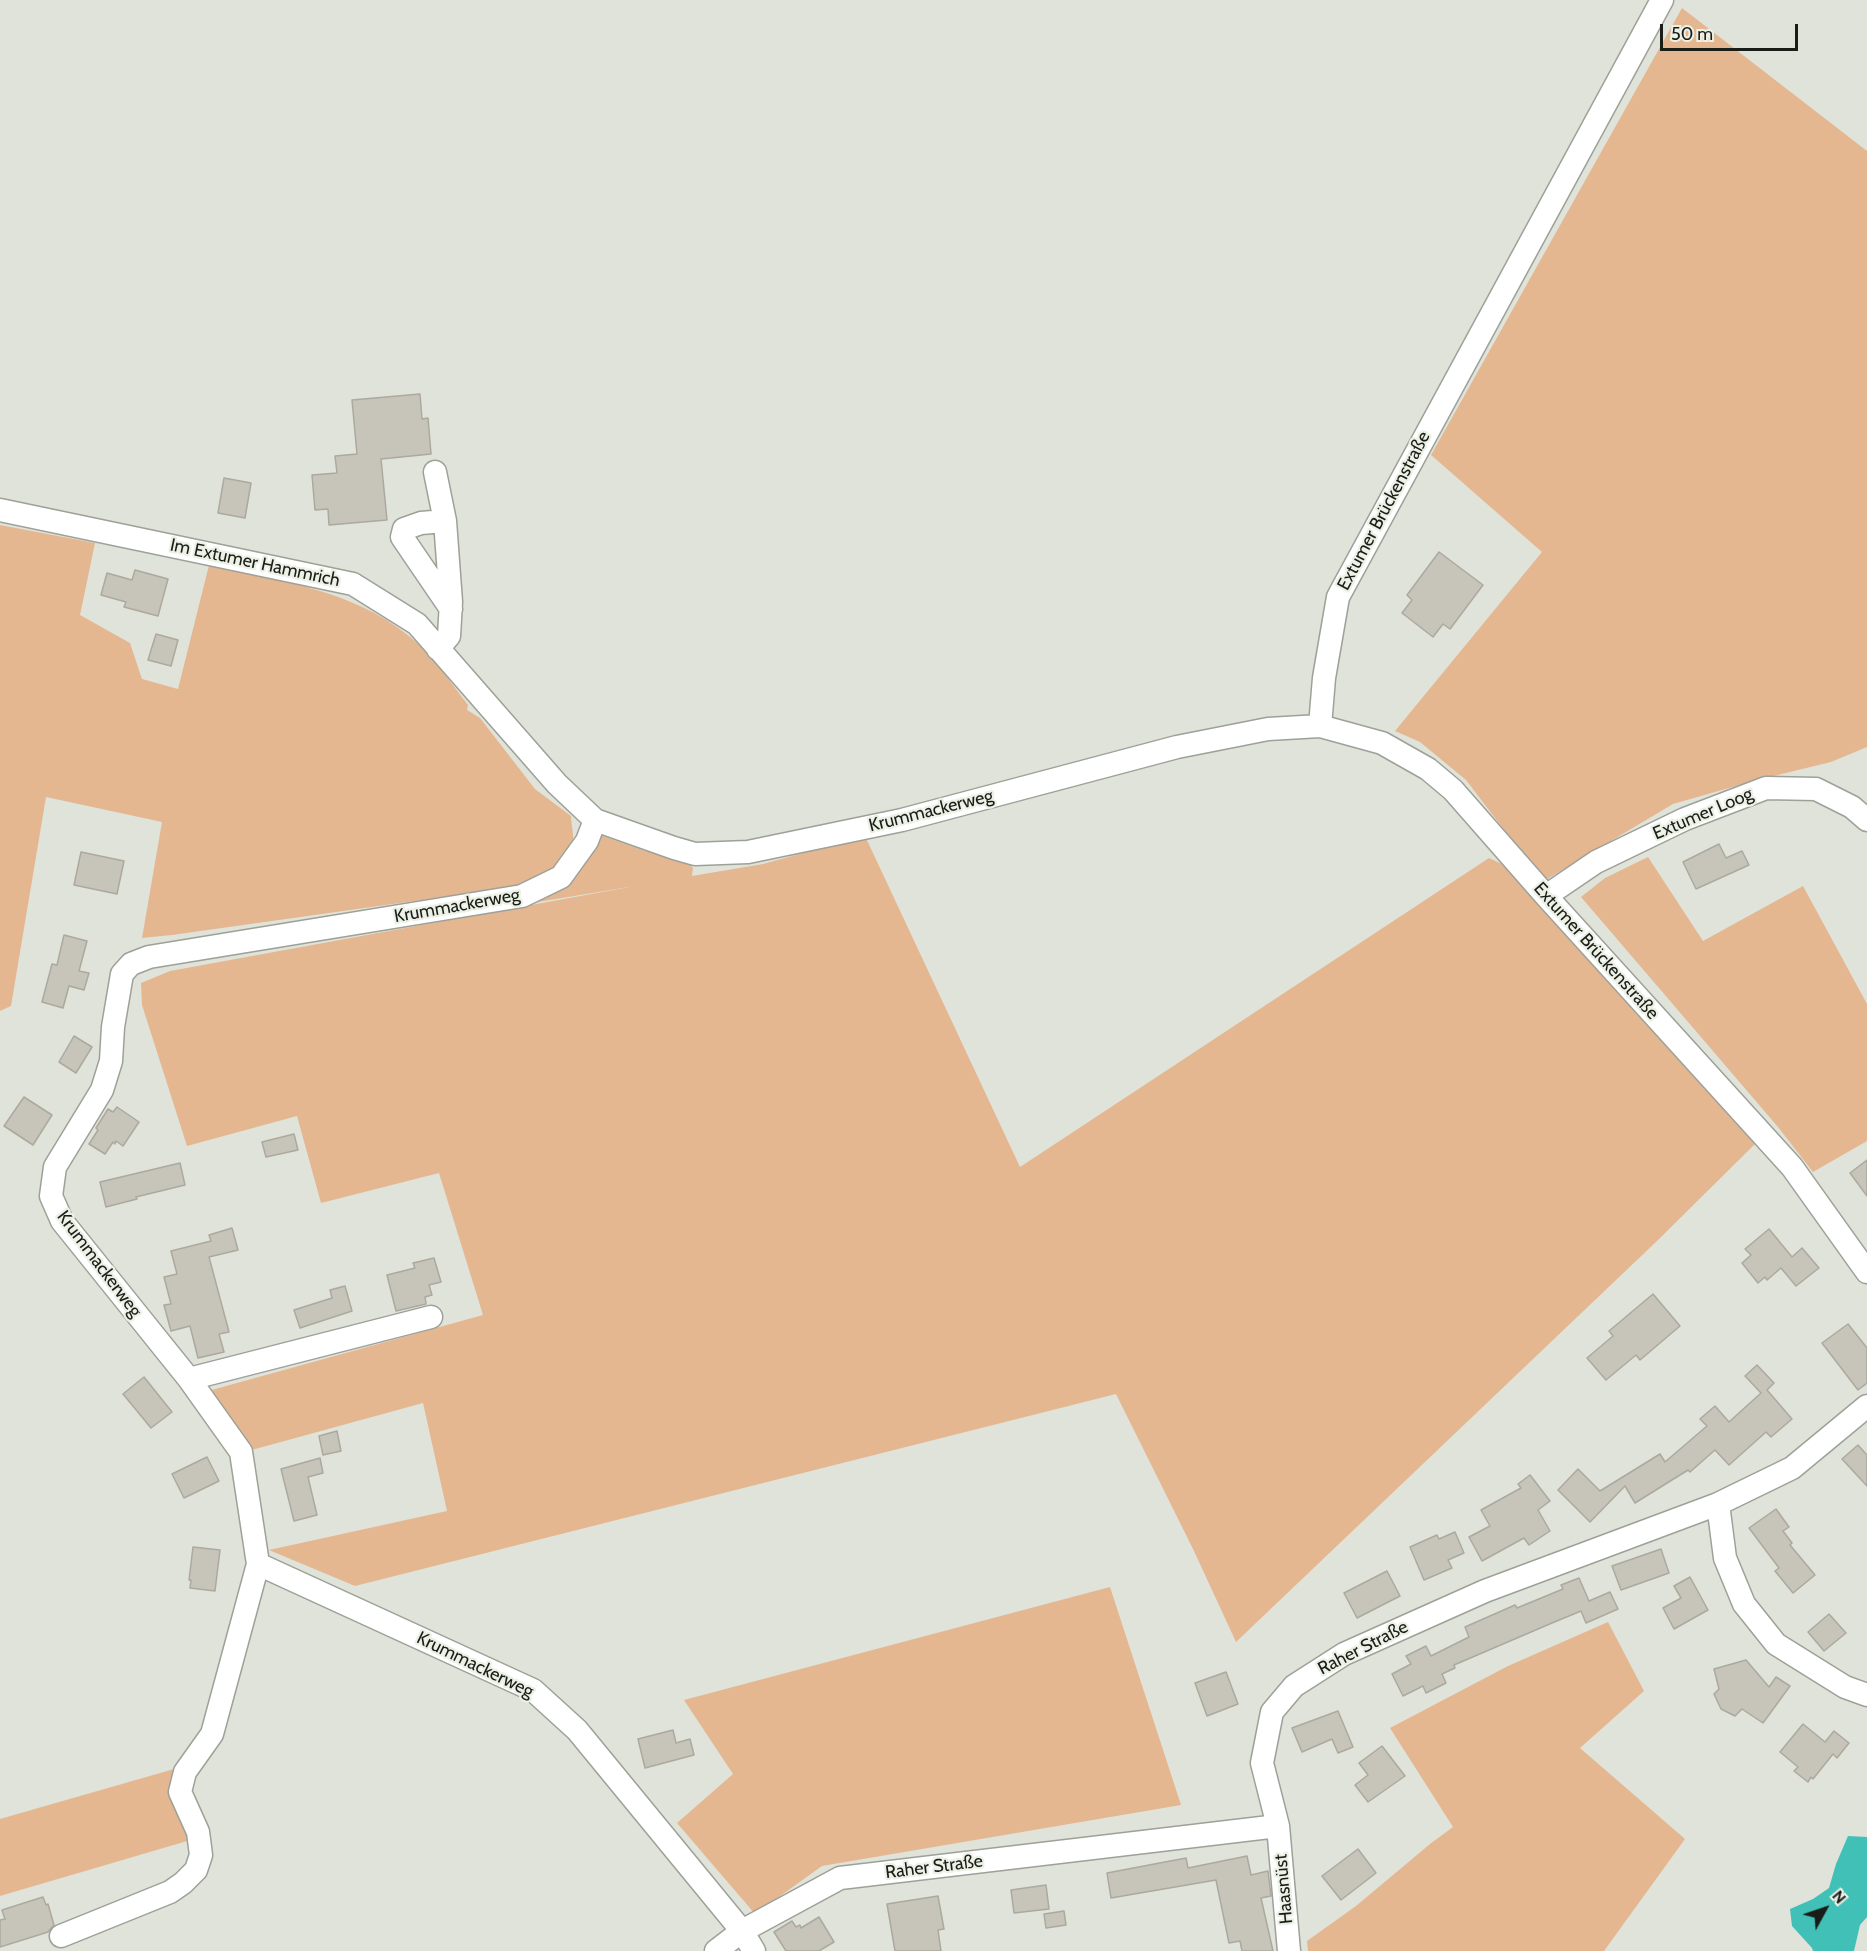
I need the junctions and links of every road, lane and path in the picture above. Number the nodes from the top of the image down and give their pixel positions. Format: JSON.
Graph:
{"nodes":[{"id":1,"x":1662,"y":0,"type":"edge"},
{"id":2,"x":435,"y":472,"type":"dead end"},
{"id":3,"x":0,"y":510,"type":"edge"},
{"id":4,"x":445,"y":521,"type":"junction"},
{"id":5,"x":451,"y":609,"type":"junction"},
{"id":6,"x":438,"y":649,"type":"junction"},
{"id":7,"x":1320,"y":726,"type":"junction"},
{"id":8,"x":595,"y":820,"type":"junction"},
{"id":9,"x":1867,"y":820,"type":"edge"},
{"id":10,"x":1546,"y":896,"type":"junction"},
{"id":11,"x":1867,"y":1272,"type":"edge"},
{"id":12,"x":431,"y":1317,"type":"dead end"},
{"id":13,"x":189,"y":1379,"type":"junction"},
{"id":14,"x":1867,"y":1406,"type":"edge"},
{"id":15,"x":1718,"y":1504,"type":"junction"},
{"id":16,"x":258,"y":1564,"type":"junction"},
{"id":17,"x":1867,"y":1695,"type":"edge"},
{"id":18,"x":1278,"y":1826,"type":"junction"},
{"id":19,"x":742,"y":1931,"type":"junction"},
{"id":20,"x":62,"y":1936,"type":"dead end"},
{"id":21,"x":716,"y":1951,"type":"edge"},
{"id":22,"x":754,"y":1951,"type":"edge"},
{"id":23,"x":1289,"y":1951,"type":"edge"}],
"edges":[{"from":1,"to":7,"type":"street","name":"Extumer Brückenstraße"},
{"from":2,"to":4,"type":"street"},
{"from":3,"to":6,"type":"street","name":"Im Extumer Hammrich"},
{"from":4,"to":5,"type":"street"},
{"from":4,"to":5,"type":"street"},
{"from":5,"to":6,"type":"street"},
{"from":6,"to":8,"type":"street","name":"Im Extumer Hammrich"},
{"from":7,"to":8,"type":"street","name":"Krummackerweg"},
{"from":7,"to":10,"type":"street","name":"Extumer Brückenstraße"},
{"from":8,"to":13,"type":"street","name":"Krummackerweg"},
{"from":9,"to":10,"type":"street","name":"Extumer Loog"},
{"from":10,"to":11,"type":"street","name":"Extumer Brückenstraße"},
{"from":12,"to":13,"type":"street"},
{"from":13,"to":16,"type":"street","name":"Krummackerweg"},
{"from":14,"to":15,"type":"street","name":"Raher Straße"},
{"from":15,"to":17,"type":"street"},
{"from":15,"to":18,"type":"street","name":"Raher Straße"},
{"from":16,"to":19,"type":"street","name":"Krummackerweg"},
{"from":16,"to":20,"type":"street","name":"Krummackerweg"},
{"from":18,"to":19,"type":"street","name":"Raher Straße"},
{"from":18,"to":23,"type":"street","name":"Haasnüst"},
{"from":19,"to":21,"type":"street","name":"Raher Straße"},
{"from":19,"to":22,"type":"street","name":"Krummackerweg"}]}
